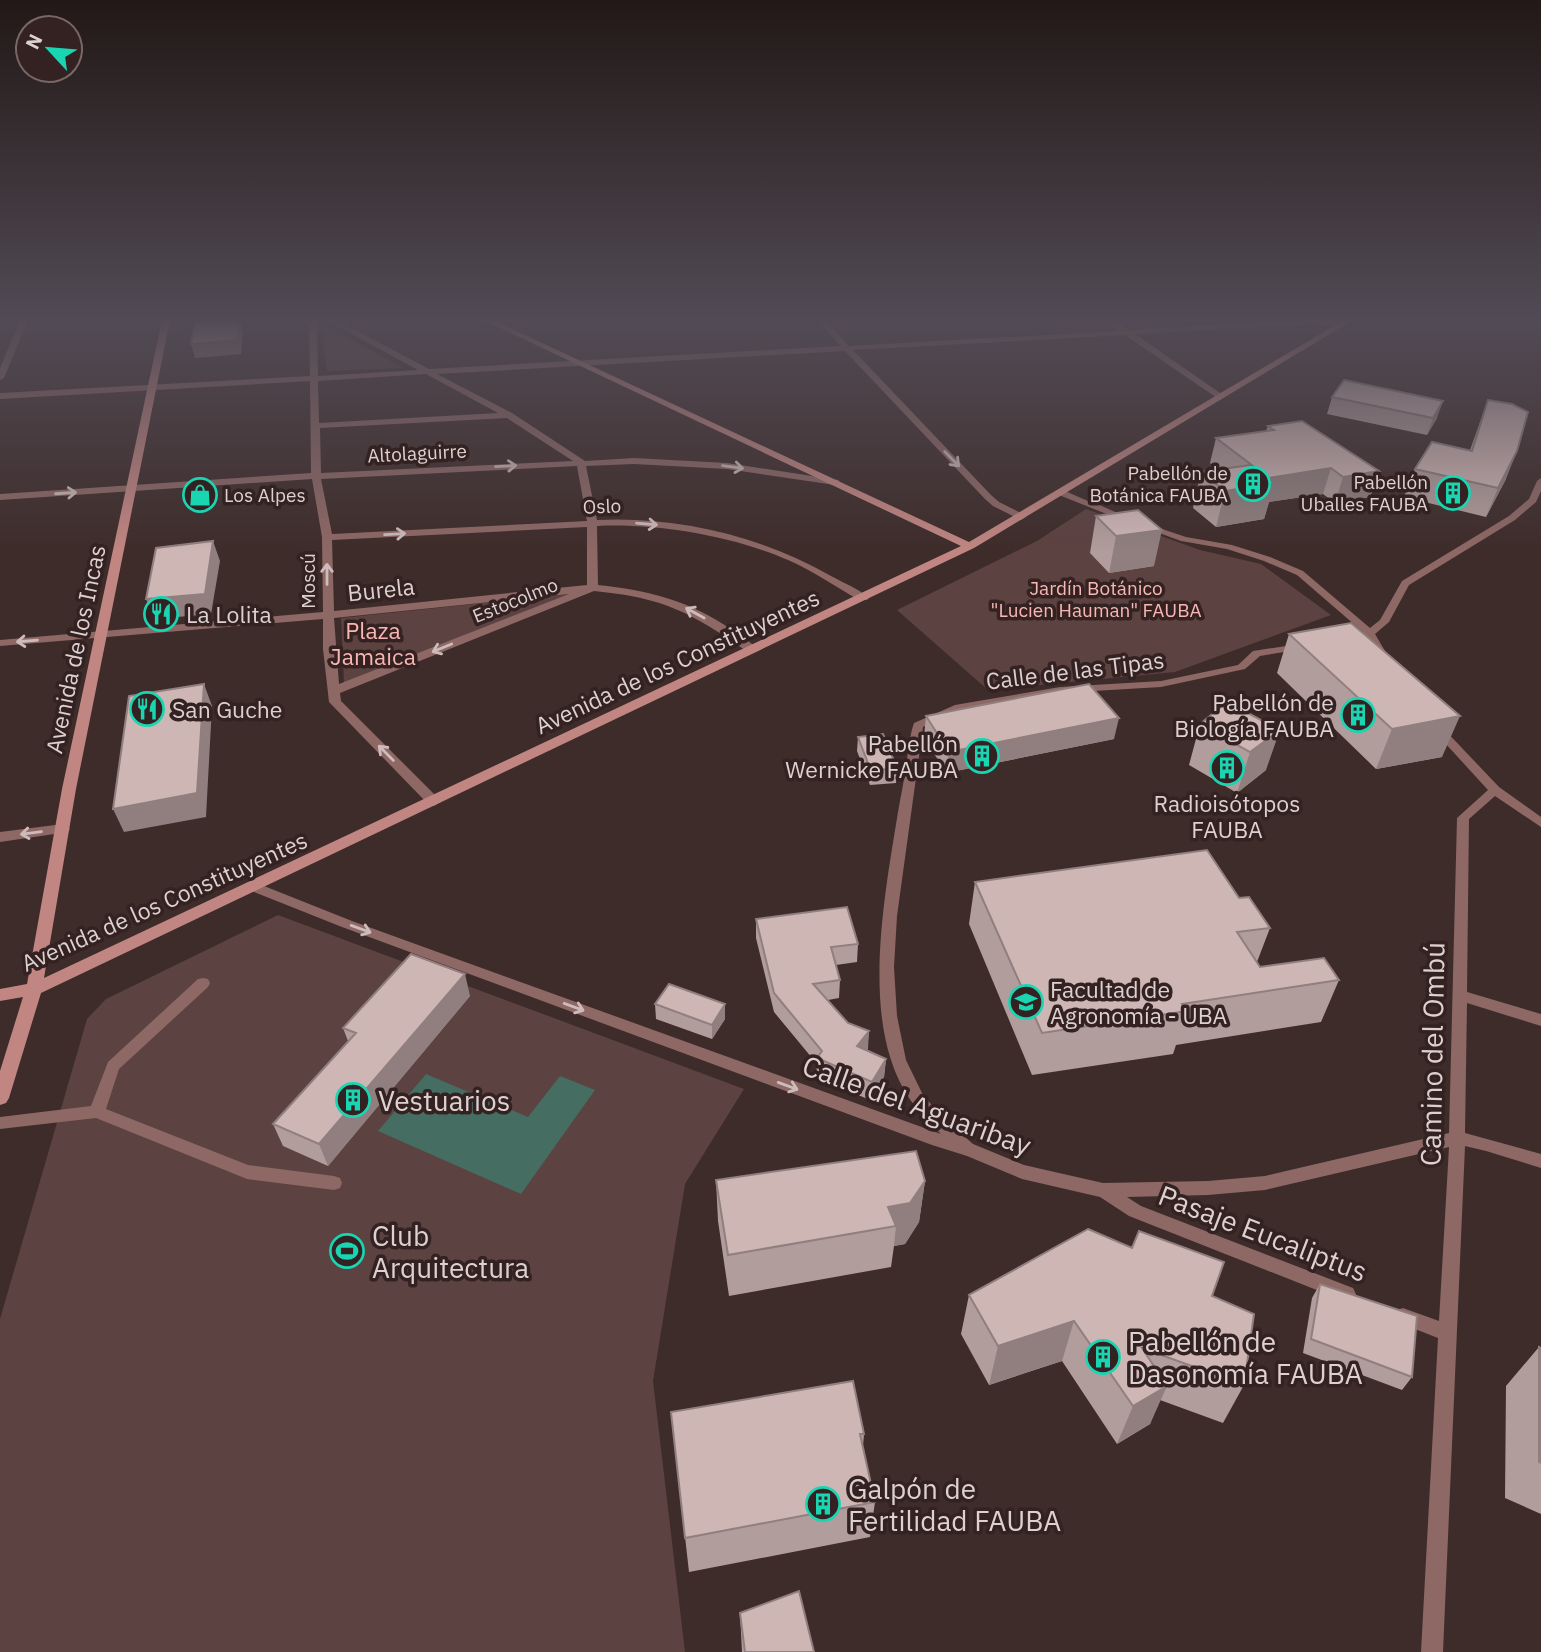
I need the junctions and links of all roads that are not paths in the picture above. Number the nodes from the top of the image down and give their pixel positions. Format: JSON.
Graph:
{"nodes":[{"id":1,"x":150,"y":397,"type":"edge"},
{"id":2,"x":315,"y":397,"type":"edge"},
{"id":3,"x":476,"y":397,"type":"edge"},
{"id":4,"x":654,"y":397,"type":"edge"},
{"id":5,"x":892,"y":397,"type":"edge"},
{"id":6,"x":1220,"y":397,"type":"edge"},
{"id":7,"x":509,"y":415,"type":"junction"},
{"id":8,"x":316,"y":426,"type":"junction"},
{"id":9,"x":581,"y":463,"type":"junction"},
{"id":10,"x":316,"y":476,"type":"junction"},
{"id":11,"x":1541,"y":481,"type":"edge"},
{"id":12,"x":835,"y":482,"type":"junction"},
{"id":13,"x":131,"y":489,"type":"junction"},
{"id":14,"x":1062,"y":493,"type":"junction"},
{"id":15,"x":0,"y":497,"type":"edge"},
{"id":16,"x":1092,"y":505,"type":"joint"},
{"id":17,"x":1021,"y":517,"type":"junction"},
{"id":18,"x":592,"y":523,"type":"junction"},
{"id":19,"x":327,"y":537,"type":"junction"},
{"id":20,"x":970,"y":546,"type":"junction"},
{"id":21,"x":593,"y":588,"type":"junction"},
{"id":22,"x":863,"y":598,"type":"junction"},
{"id":23,"x":327,"y":615,"type":"junction"},
{"id":24,"x":1370,"y":632,"type":"junction"},
{"id":25,"x":102,"y":635,"type":"junction"},
{"id":26,"x":1344,"y":640,"type":"edge"},
{"id":27,"x":0,"y":643,"type":"edge"},
{"id":28,"x":1307,"y":645,"type":"edge"},
{"id":29,"x":752,"y":650,"type":"junction"},
{"id":30,"x":1389,"y":667,"type":"edge"},
{"id":31,"x":333,"y":691,"type":"junction"},
{"id":32,"x":1425,"y":715,"type":"edge"},
{"id":33,"x":1495,"y":790,"type":"junction"},
{"id":34,"x":434,"y":802,"type":"junction"},
{"id":35,"x":1541,"y":823,"type":"edge"},
{"id":36,"x":63,"y":829,"type":"junction"},
{"id":37,"x":0,"y":837,"type":"edge"},
{"id":38,"x":254,"y":887,"type":"junction"},
{"id":39,"x":203,"y":984,"type":"dead end"},
{"id":40,"x":34,"y":989,"type":"junction"},
{"id":41,"x":0,"y":995,"type":"edge"},
{"id":42,"x":1461,"y":996,"type":"junction"},
{"id":43,"x":1541,"y":1020,"type":"edge"},
{"id":44,"x":4,"y":1074,"type":"edge"},
{"id":45,"x":0,"y":1098,"type":"edge"},
{"id":46,"x":97,"y":1112,"type":"junction"},
{"id":47,"x":0,"y":1123,"type":"edge"},
{"id":48,"x":1457,"y":1138,"type":"junction"},
{"id":49,"x":971,"y":1150,"type":"junction"},
{"id":50,"x":1541,"y":1161,"type":"edge"},
{"id":51,"x":334,"y":1183,"type":"dead end"},
{"id":52,"x":1103,"y":1190,"type":"junction"},
{"id":53,"x":1447,"y":1333,"type":"junction"},
{"id":54,"x":1432,"y":1652,"type":"edge"}],
"edges":[{"from":1,"to":13,"type":"main road","name":"Avenida de los Incas"},
{"from":2,"to":8,"type":"street","name":"Moscú"},
{"from":3,"to":7,"type":"street"},
{"from":4,"to":12,"type":"main road"},
{"from":5,"to":17,"type":"street","one_way":true},
{"from":6,"to":14,"type":"main road","name":"Avenida de los Constituyentes"},
{"from":7,"to":8,"type":"street"},
{"from":7,"to":9,"type":"street"},
{"from":8,"to":10,"type":"street","name":"Moscú"},
{"from":10,"to":9,"type":"street","name":"Altolaguirre","one_way":true},
{"from":9,"to":12,"type":"street","name":"Altolaguirre","one_way":true},
{"from":9,"to":18,"type":"street","name":"Estocolmo"},
{"from":10,"to":13,"type":"street","name":"Altolaguirre"},
{"from":10,"to":19,"type":"street","name":"Moscú"},
{"from":11,"to":24,"type":"lane"},
{"from":12,"to":20,"type":"main road"},
{"from":15,"to":13,"type":"street","name":"Altolaguirre","one_way":true},
{"from":13,"to":25,"type":"main road","name":"Avenida de los Incas"},
{"from":14,"to":16,"type":"street"},
{"from":14,"to":17,"type":"main road","name":"Avenida de los Constituyentes"},
{"from":16,"to":24,"type":"lane"},
{"from":17,"to":20,"type":"main road","name":"Avenida de los Constituyentes"},
{"from":19,"to":18,"type":"street","name":"Oslo","one_way":true},
{"from":18,"to":21,"type":"street","name":"Estocolmo"},
{"from":18,"to":22,"type":"street","name":"Oslo","one_way":true},
{"from":23,"to":19,"type":"street","name":"Moscú","one_way":true},
{"from":20,"to":22,"type":"main road","name":"Avenida de los Constituyentes"},
{"from":21,"to":23,"type":"street","name":"Burela"},
{"from":29,"to":21,"type":"street","name":"Burela","one_way":true},
{"from":21,"to":31,"type":"street","name":"Estocolmo","one_way":true},
{"from":22,"to":29,"type":"main road","name":"Avenida de los Constituyentes"},
{"from":23,"to":25,"type":"street","name":"Burela"},
{"from":23,"to":31,"type":"street","name":"Moscú"},
{"from":24,"to":26,"type":"lane"},
{"from":24,"to":30,"type":"lane"},
{"from":25,"to":27,"type":"street","name":"Burela","one_way":true},
{"from":25,"to":36,"type":"main road","name":"Avenida de los Incas"},
{"from":28,"to":49,"type":"lane","name":"Calle de las Tipas"},
{"from":29,"to":34,"type":"main road","name":"Avenida de los Constituyentes"},
{"from":34,"to":31,"type":"street","name":"Moscú","one_way":true},
{"from":32,"to":33,"type":"lane"},
{"from":33,"to":35,"type":"lane"},
{"from":33,"to":42,"type":"lane","name":"Camino del Ombú"},
{"from":34,"to":38,"type":"main road","name":"Avenida de los Constituyentes"},
{"from":36,"to":37,"type":"street","one_way":true},
{"from":36,"to":40,"type":"main road","name":"Avenida de los Incas"},
{"from":38,"to":40,"type":"main road","name":"Avenida de los Constituyentes"},
{"from":38,"to":49,"type":"lane","name":"Calle del Aguaribay","one_way":true},
{"from":39,"to":46,"type":"lane"},
{"from":40,"to":41,"type":"main road","name":"Avenida de los Constituyentes"},
{"from":40,"to":44,"type":"main road","name":"Avenida de los Incas"},
{"from":42,"to":43,"type":"lane"},
{"from":42,"to":48,"type":"lane","name":"Camino del Ombú"},
{"from":44,"to":45,"type":"main road","name":"Avenida de los Incas"},
{"from":46,"to":47,"type":"lane"},
{"from":46,"to":51,"type":"lane"},
{"from":48,"to":50,"type":"lane","name":"Calle del Aguaribay"},
{"from":48,"to":52,"type":"lane","name":"Calle del Aguaribay"},
{"from":48,"to":53,"type":"lane","name":"Camino del Ombú"},
{"from":49,"to":52,"type":"lane","name":"Calle del Aguaribay"},
{"from":52,"to":53,"type":"lane","name":"Pasaje Eucaliptus"},
{"from":53,"to":54,"type":"lane","name":"Camino del Ombú"}]}
